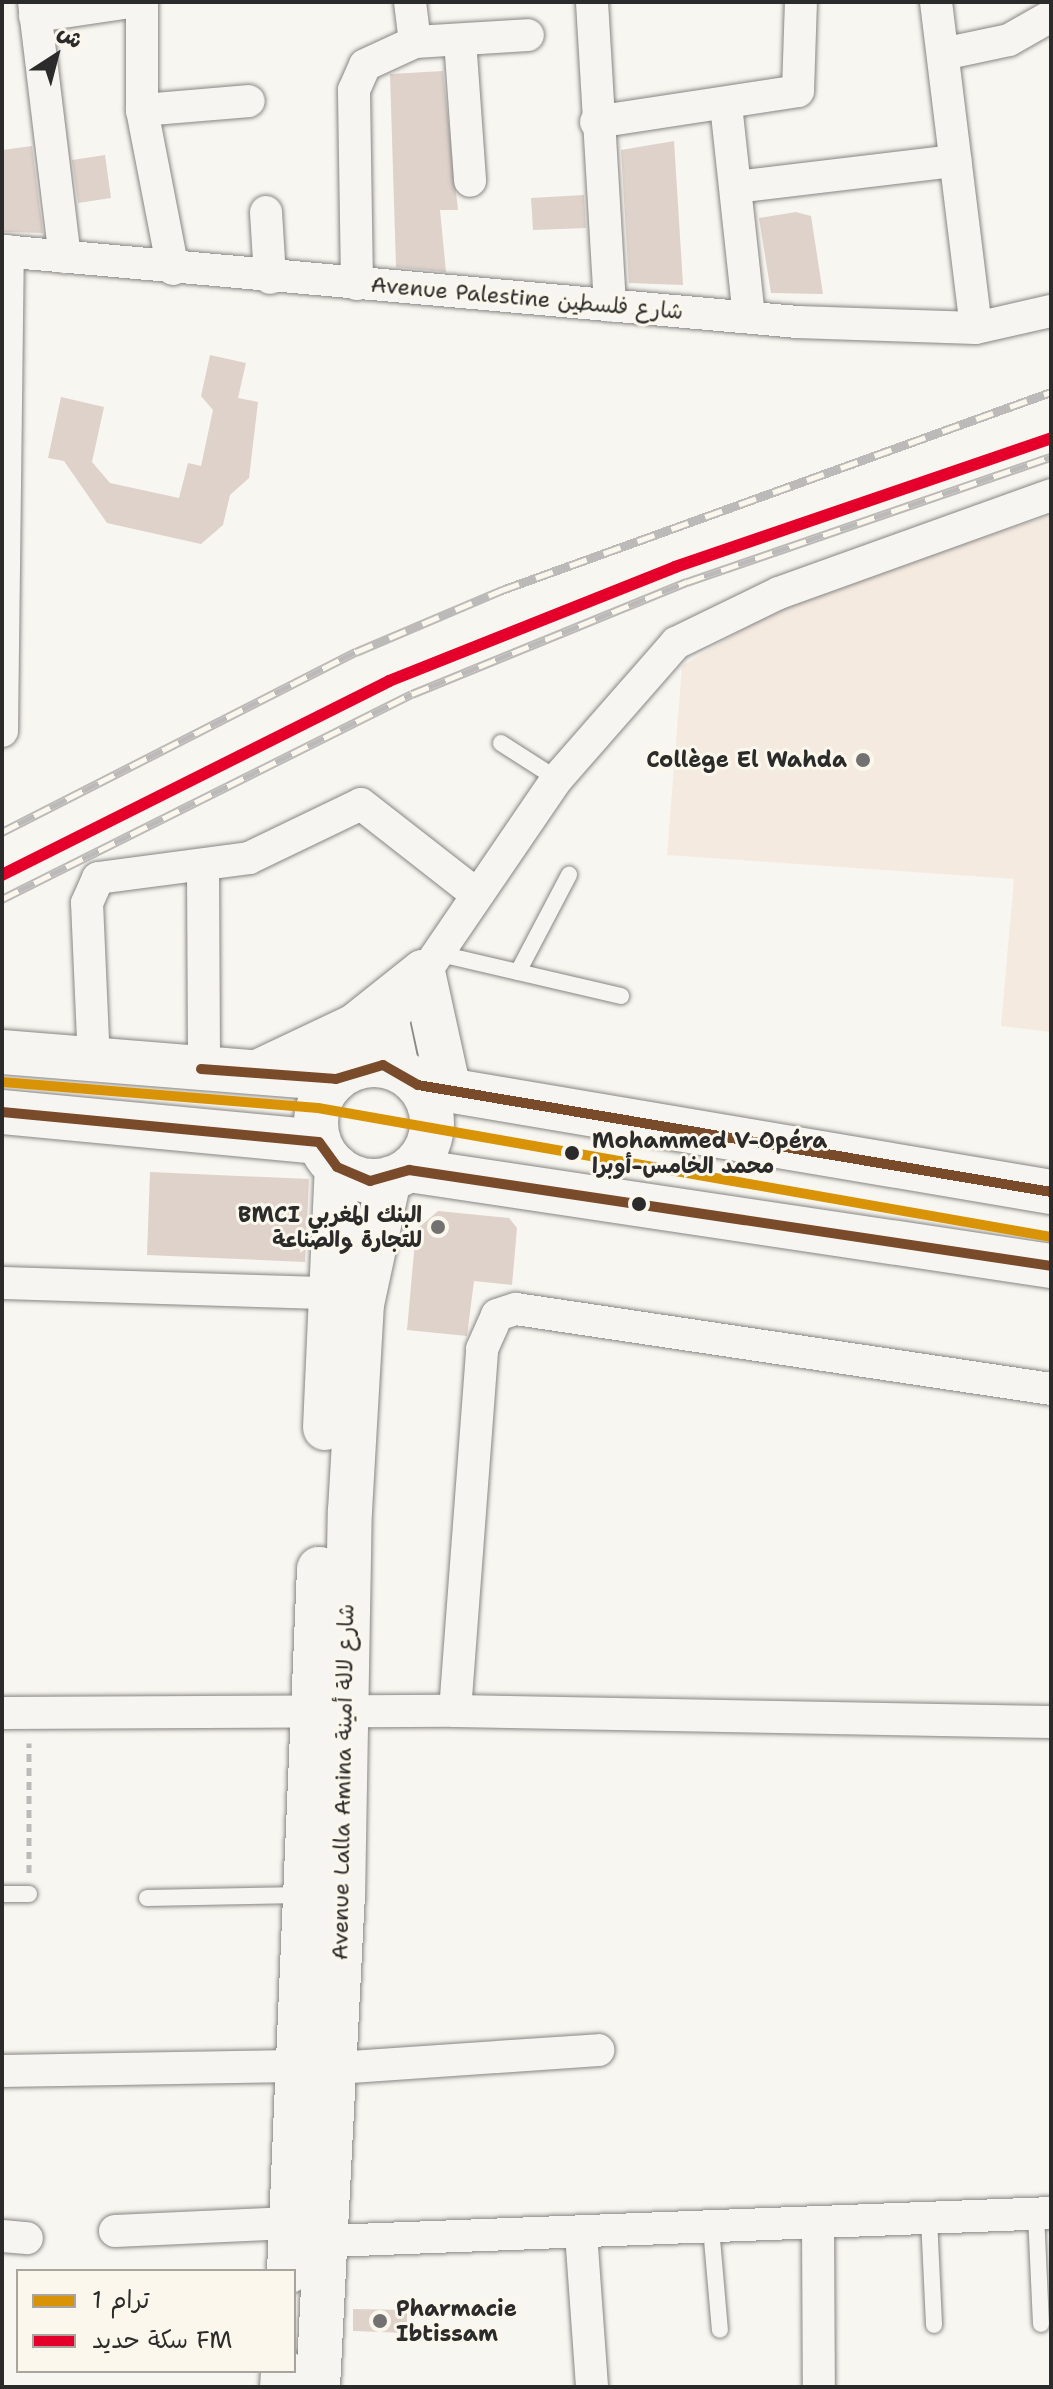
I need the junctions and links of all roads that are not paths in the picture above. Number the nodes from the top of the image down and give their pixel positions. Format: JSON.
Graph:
{"nodes":[{"id":1,"x":130,"y":2,"type":"edge"},
{"id":2,"x":142,"y":2,"type":"edge"},
{"id":3,"x":410,"y":2,"type":"edge"},
{"id":4,"x":592,"y":2,"type":"edge"},
{"id":5,"x":600,"y":2,"type":"edge"},
{"id":6,"x":801,"y":2,"type":"edge"},
{"id":7,"x":936,"y":2,"type":"edge"},
{"id":8,"x":35,"y":9,"type":"edge"},
{"id":9,"x":1051,"y":16,"type":"edge"},
{"id":10,"x":528,"y":35,"type":"dead end"},
{"id":11,"x":460,"y":40,"type":"junction"},
{"id":12,"x":415,"y":42,"type":"junction"},
{"id":13,"x":943,"y":54,"type":"junction"},
{"id":14,"x":249,"y":101,"type":"dead end"},
{"id":15,"x":726,"y":105,"type":"junction"},
{"id":16,"x":142,"y":110,"type":"junction"},
{"id":17,"x":596,"y":122,"type":"junction"},
{"id":18,"x":955,"y":161,"type":"junction"},
{"id":19,"x":470,"y":181,"type":"dead end"},
{"id":20,"x":736,"y":187,"type":"junction"},
{"id":21,"x":266,"y":212,"type":"dead end"},
{"id":22,"x":5,"y":251,"type":"edge"},
{"id":23,"x":65,"y":257,"type":"junction"},
{"id":24,"x":173,"y":269,"type":"junction"},
{"id":25,"x":270,"y":278,"type":"junction"},
{"id":26,"x":357,"y":284,"type":"junction"},
{"id":27,"x":610,"y":305,"type":"junction"},
{"id":28,"x":1051,"y":311,"type":"edge"},
{"id":29,"x":749,"y":316,"type":"junction"},
{"id":30,"x":5,"y":328,"type":"edge"},
{"id":31,"x":976,"y":328,"type":"junction"},
{"id":32,"x":1051,"y":495,"type":"edge"},
{"id":33,"x":2,"y":731,"type":"edge"},
{"id":34,"x":501,"y":743,"type":"dead end"},
{"id":35,"x":557,"y":779,"type":"junction"},
{"id":36,"x":203,"y":867,"type":"junction"},
{"id":37,"x":569,"y":875,"type":"dead end"},
{"id":38,"x":476,"y":894,"type":"junction"},
{"id":39,"x":430,"y":963,"type":"junction"},
{"id":40,"x":518,"y":972,"type":"junction"},
{"id":41,"x":621,"y":996,"type":"dead end"},
{"id":42,"x":394,"y":1025,"type":"junction"},
{"id":43,"x":2,"y":1052,"type":"edge"},
{"id":44,"x":94,"y":1063,"type":"junction"},
{"id":45,"x":204,"y":1069,"type":"junction"},
{"id":46,"x":257,"y":1072,"type":"junction"},
{"id":47,"x":348,"y":1072,"type":"junction"},
{"id":48,"x":423,"y":1083,"type":"junction"},
{"id":49,"x":2,"y":1112,"type":"edge"},
{"id":50,"x":328,"y":1155,"type":"junction"},
{"id":51,"x":399,"y":1175,"type":"junction"},
{"id":52,"x":1051,"y":1192,"type":"edge"},
{"id":53,"x":1051,"y":1266,"type":"edge"},
{"id":54,"x":2,"y":1283,"type":"edge"},
{"id":55,"x":329,"y":1293,"type":"junction"},
{"id":56,"x":1051,"y":1389,"type":"edge"},
{"id":57,"x":455,"y":1711,"type":"junction"},
{"id":58,"x":16,"y":1713,"type":"edge"},
{"id":59,"x":328,"y":1713,"type":"junction"},
{"id":60,"x":1051,"y":1722,"type":"edge"},
{"id":61,"x":2,"y":1894,"type":"edge"},
{"id":62,"x":29,"y":1894,"type":"road end"},
{"id":63,"x":300,"y":1895,"type":"junction"},
{"id":64,"x":147,"y":1898,"type":"dead end"},
{"id":65,"x":598,"y":2050,"type":"dead end"},
{"id":66,"x":315,"y":2067,"type":"junction"},
{"id":67,"x":2,"y":2071,"type":"edge"},
{"id":68,"x":1043,"y":2214,"type":"edge"},
{"id":69,"x":929,"y":2218,"type":"junction"},
{"id":70,"x":290,"y":2223,"type":"junction"},
{"id":71,"x":818,"y":2223,"type":"junction"},
{"id":72,"x":711,"y":2228,"type":"junction"},
{"id":73,"x":115,"y":2231,"type":"dead end"},
{"id":74,"x":581,"y":2233,"type":"junction"},
{"id":75,"x":330,"y":2241,"type":"junction"},
{"id":76,"x":289,"y":2269,"type":"edge"},
{"id":77,"x":1041,"y":2324,"type":"dead end"},
{"id":78,"x":934,"y":2325,"type":"dead end"},
{"id":79,"x":720,"y":2330,"type":"dead end"},
{"id":80,"x":318,"y":2387,"type":"edge"},
{"id":81,"x":592,"y":2387,"type":"edge"},
{"id":82,"x":819,"y":2387,"type":"edge"}],
"edges":[{"from":1,"to":8,"type":"street"},
{"from":2,"to":16,"type":"street"},
{"from":3,"to":12,"type":"street"},
{"from":4,"to":5,"type":"street"},
{"from":4,"to":17,"type":"street"},
{"from":6,"to":15,"type":"street"},
{"from":7,"to":13,"type":"street"},
{"from":8,"to":23,"type":"street"},
{"from":9,"to":13,"type":"street"},
{"from":10,"to":11,"type":"street"},
{"from":11,"to":12,"type":"street"},
{"from":11,"to":19,"type":"street"},
{"from":12,"to":26,"type":"street"},
{"from":13,"to":18,"type":"street"},
{"from":14,"to":16,"type":"street"},
{"from":15,"to":17,"type":"street"},
{"from":15,"to":20,"type":"street"},
{"from":16,"to":24,"type":"street"},
{"from":17,"to":27,"type":"street"},
{"from":18,"to":20,"type":"street"},
{"from":18,"to":31,"type":"street"},
{"from":20,"to":29,"type":"street"},
{"from":21,"to":25,"type":"street"},
{"from":22,"to":23,"type":"street","name":"Avenue Palestine شارع فلسطين"},
{"from":22,"to":30,"type":"street"},
{"from":23,"to":24,"type":"street","name":"Avenue Palestine شارع فلسطين"},
{"from":24,"to":25,"type":"street","name":"Avenue Palestine شارع فلسطين"},
{"from":25,"to":26,"type":"street","name":"Avenue Palestine شارع فلسطين"},
{"from":26,"to":27,"type":"street","name":"Avenue Palestine شارع فلسطين"},
{"from":27,"to":29,"type":"street","name":"Avenue Palestine شارع فلسطين"},
{"from":28,"to":31,"type":"street","name":"Avenue Palestine شارع فلسطين"},
{"from":29,"to":31,"type":"street","name":"Avenue Palestine شارع فلسطين"},
{"from":30,"to":33,"type":"street"},
{"from":32,"to":35,"type":"street"},
{"from":34,"to":35,"type":"lane"},
{"from":35,"to":38,"type":"street"},
{"from":36,"to":38,"type":"street"},
{"from":36,"to":44,"type":"street"},
{"from":36,"to":45,"type":"street"},
{"from":37,"to":40,"type":"lane"},
{"from":38,"to":39,"type":"street"},
{"from":39,"to":40,"type":"lane"},
{"from":39,"to":42,"type":"street"},
{"from":39,"to":46,"type":"main road"},
{"from":39,"to":48,"type":"main road"},
{"from":40,"to":41,"type":"lane"},
{"from":42,"to":47,"type":"street"},
{"from":42,"to":48,"type":"street"},
{"from":43,"to":44,"type":"main road"},
{"from":44,"to":45,"type":"main road"},
{"from":45,"to":46,"type":"main road"},
{"from":46,"to":47,"type":"main road"},
{"from":47,"to":48,"type":"main road"},
{"from":47,"to":50,"type":"main road"},
{"from":48,"to":51,"type":"main road"},
{"from":48,"to":52,"type":"main road"},
{"from":49,"to":50,"type":"main road"},
{"from":50,"to":51,"type":"main road"},
{"from":50,"to":55,"type":"main road","name":"Avenue Lalla Amina شارع لالة أمينة"},
{"from":51,"to":53,"type":"main road"},
{"from":51,"to":59,"type":"main road","name":"Avenue Lalla Amina شارع لالة أمينة"},
{"from":54,"to":55,"type":"street"},
{"from":55,"to":59,"type":"main road","name":"Avenue Lalla Amina شارع لالة أمينة"},
{"from":56,"to":57,"type":"street"},
{"from":57,"to":59,"type":"street"},
{"from":57,"to":60,"type":"street"},
{"from":58,"to":59,"type":"street"},
{"from":59,"to":63,"type":"main road","name":"Avenue Lalla Amina شارع لالة أمينة"},
{"from":59,"to":66,"type":"main road","name":"Avenue Lalla Amina شارع لالة أمينة"},
{"from":61,"to":62,"type":"lane"},
{"from":63,"to":64,"type":"lane"},
{"from":63,"to":66,"type":"main road","name":"Avenue Lalla Amina شارع لالة أمينة"},
{"from":65,"to":66,"type":"street"},
{"from":66,"to":67,"type":"street"},
{"from":66,"to":70,"type":"main road","name":"Avenue Lalla Amina شارع لالة أمينة"},
{"from":66,"to":75,"type":"main road","name":"Avenue Lalla Amina شارع لالة أمينة"},
{"from":68,"to":69,"type":"street"},
{"from":68,"to":77,"type":"lane"},
{"from":69,"to":71,"type":"street"},
{"from":69,"to":78,"type":"lane"},
{"from":70,"to":73,"type":"street"},
{"from":70,"to":76,"type":"main road","name":"Avenue Lalla Amina شارع لالة أمينة"},
{"from":71,"to":72,"type":"street"},
{"from":71,"to":82,"type":"street"},
{"from":72,"to":74,"type":"street"},
{"from":72,"to":79,"type":"lane"},
{"from":74,"to":75,"type":"street"},
{"from":74,"to":81,"type":"street"},
{"from":75,"to":80,"type":"main road","name":"Avenue Lalla Amina شارع لالة أمينة"}]}
